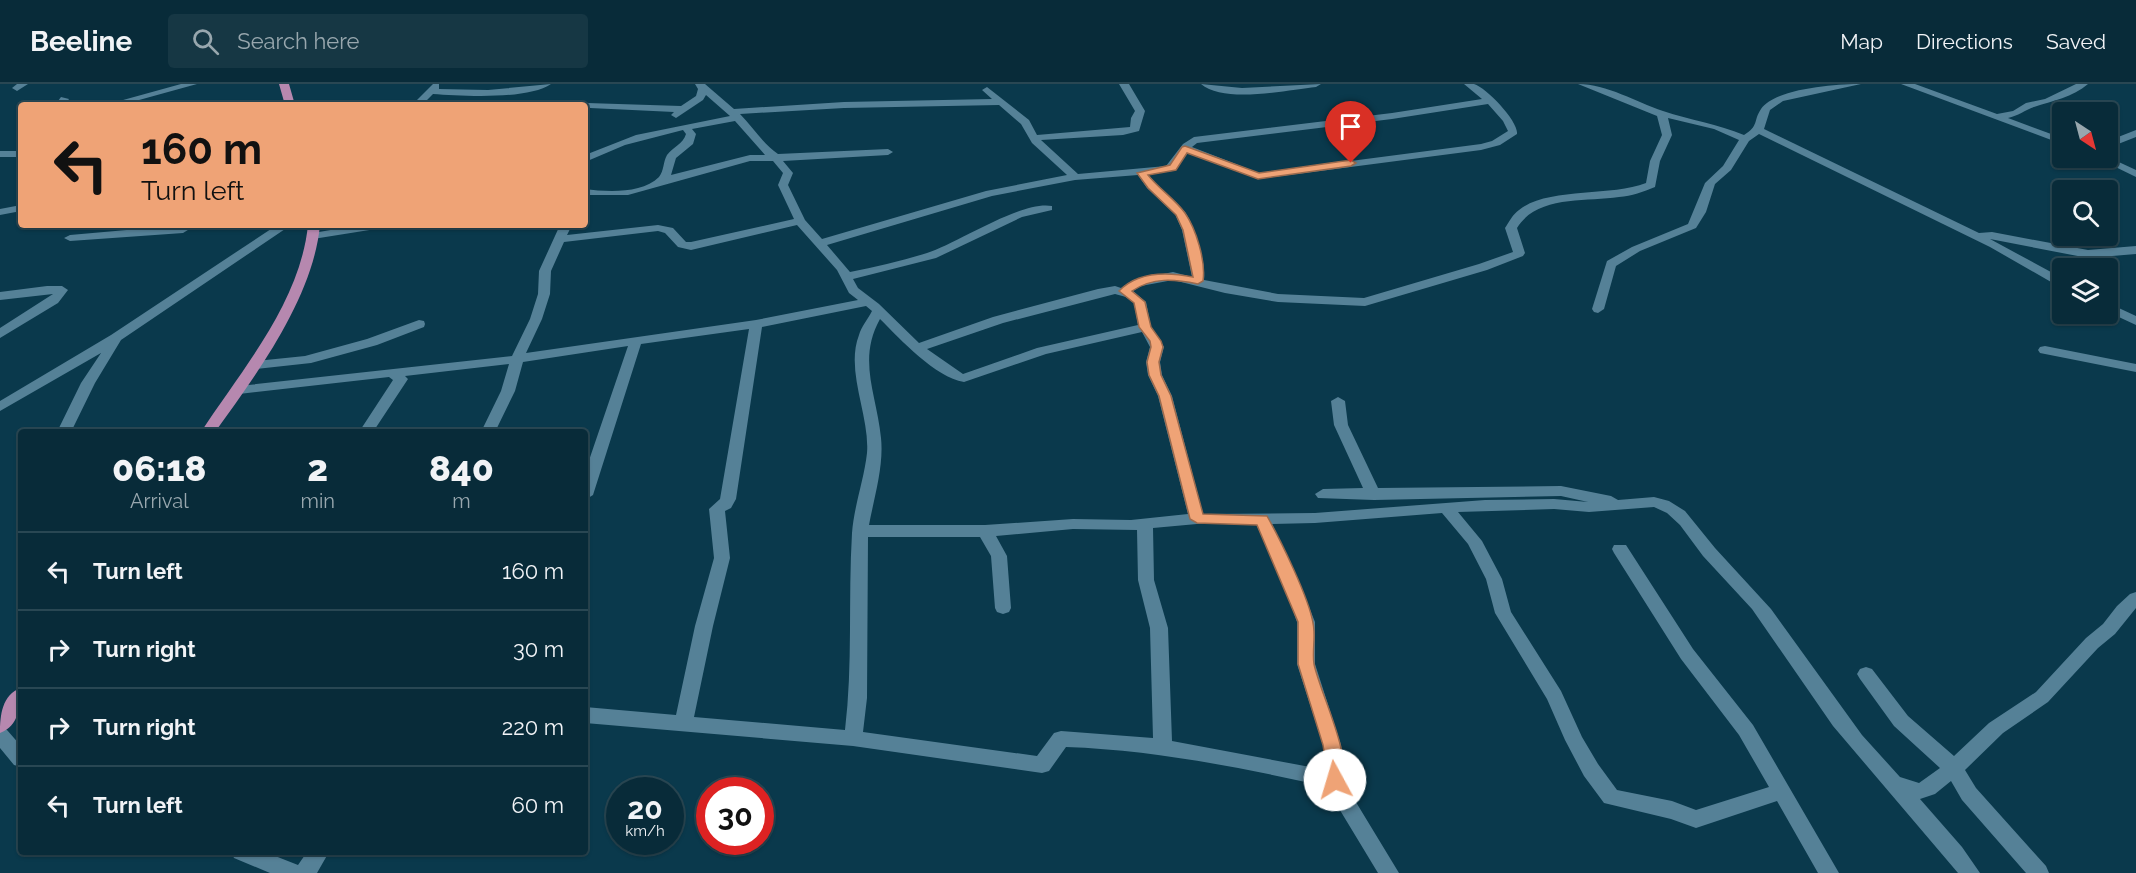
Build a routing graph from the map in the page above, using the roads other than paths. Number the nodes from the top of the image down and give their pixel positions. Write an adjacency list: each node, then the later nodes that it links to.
1 (192, 84): 17 (street)
2 (284, 84): 18 (main road)
3 (546, 84): 13 (street)
4 (1124, 84): 32 (street)
5 (1206, 84): 6 (street)
6 (1316, 84)
7 (1469, 84): 16 (street)
8 (1583, 84): 23 (street)
9 (1856, 84): 27 (street)
10 (1926, 84): 12 (street)
11 (2083, 84): 25 (street)
12 (1908, 85): 25 (street)
13 (434, 87): 19 (street)
14 (701, 87): 22 (street); 24 (street)
15 (987, 90): 20 (street)
16 (1491, 101): 34 (street); 34 (street)
17 (120, 102)
18 (289, 102)
19 (420, 102)
20 (1001, 102): 24 (street); 32 (street)
21 (590, 105): 22 (street)
22 (682, 109): 28 (street)
23 (1662, 114): 31 (street); 62 (street)
24 (735, 115): 26 (street); 38 (street)
25 (1995, 117): 30 (street)
26 (686, 128): 28 (street); 44 (street)
27 (1759, 130): 31 (street); 55 (street)
28 (669, 131): 39 (street)
29 (2136, 133): 33 (street)
30 (2052, 137)
31 (1745, 139): 66 (street)
32 (1035, 140): 43 (street)
33 (2118, 141)
34 (1185, 148): 41 (street)
35 (888, 152): 38 (street)
36 (0, 154): 37 (street)
37 (18, 154)
38 (775, 157): 44 (street); 49 (street)
39 (588, 158)
40 (2118, 166): 42 (street)
41 (1142, 173): 43 (street); 62 (street)
42 (2136, 174)
43 (1075, 177): 58 (street)
44 (658, 182): 45 (street)
45 (588, 194)
46 (1048, 208): 60 (street)
47 (18, 209): 48 (street)
48 (0, 212)
49 (800, 221): 57 (street); 58 (street)
50 (186, 228): 56 (street)
51 (281, 228): 74 (street)
52 (346, 228): 54 (street)
53 (565, 228): 57 (street)
54 (314, 231): 79 (main road)
55 (1972, 236): 59 (street); 61 (street)
56 (70, 238)
57 (561, 239): 78 (street)
58 (821, 243): 60 (street)
59 (2136, 250)
60 (847, 276): 65 (street)
61 (2052, 278)
62 (1198, 281): 63 (street)
63 (1124, 291): 72 (street); 76 (street)
64 (0, 296): 73 (street)
65 (867, 302): 67 (street); 71 (street)
66 (1598, 309)
67 (879, 311): 76 (street); 97 (street)
68 (2118, 312): 69 (street)
69 (2136, 321)
70 (419, 324): 79 (street)
71 (756, 324): 75 (street); 105 (street)
72 (1145, 327): 76 (street); 94 (street)
73 (0, 334)
74 (116, 338): 84 (street); 85 (street)
75 (636, 340): 78 (street); 89 (street)
76 (917, 348)
77 (2045, 350): 80 (street)
78 (517, 359): 81 (street); 88 (street)
79 (256, 365): 82 (main road)
80 (2136, 368)
81 (393, 374): 82 (street); 87 (street)
82 (239, 390): 86 (main road)
83 (1338, 401): 91 (street)
84 (3, 402)
85 (65, 429)
86 (210, 429)
87 (368, 429)
88 (489, 429)
89 (588, 486)
90 (1323, 494): 91 (street)
91 (1374, 495): 92 (street)
92 (1622, 504): 93 (street); 113 (street)
93 (1445, 507): 95 (street); 115 (street)
94 (1197, 519): 95 (street); 96 (street)
95 (1262, 520): 112 (street)
96 (1145, 524): 98 (street); 109 (street)
97 (860, 531): 98 (street); 108 (street)
98 (985, 531): 101 (street)
99 (1620, 549): 115 (street)
100 (2136, 598): 111 (street)
101 (1003, 609)
102 (1866, 674): 111 (street)
103 (18, 699): 106 (main road)
104 (588, 715): 105 (street)
105 (684, 723): 108 (street)
106 (0, 725)
107 (0, 735): 110 (street)
108 (853, 738): 109 (street)
109 (1163, 747): 112 (street)
110 (18, 756)
111 (1954, 768): 114 (street); 124 (street)
112 (1335, 780): 121 (street)
113 (1894, 784): 114 (street); 116 (street)
114 (1928, 788): 116 (street)
115 (1783, 791): 122 (street)
116 (1931, 824): 123 (street)
117 (249, 855): 119 (street)
118 (317, 855): 120 (street)
119 (294, 873)
120 (305, 873)
121 (1389, 873)
122 (1829, 873)
123 (1970, 873)
124 (2039, 873)

